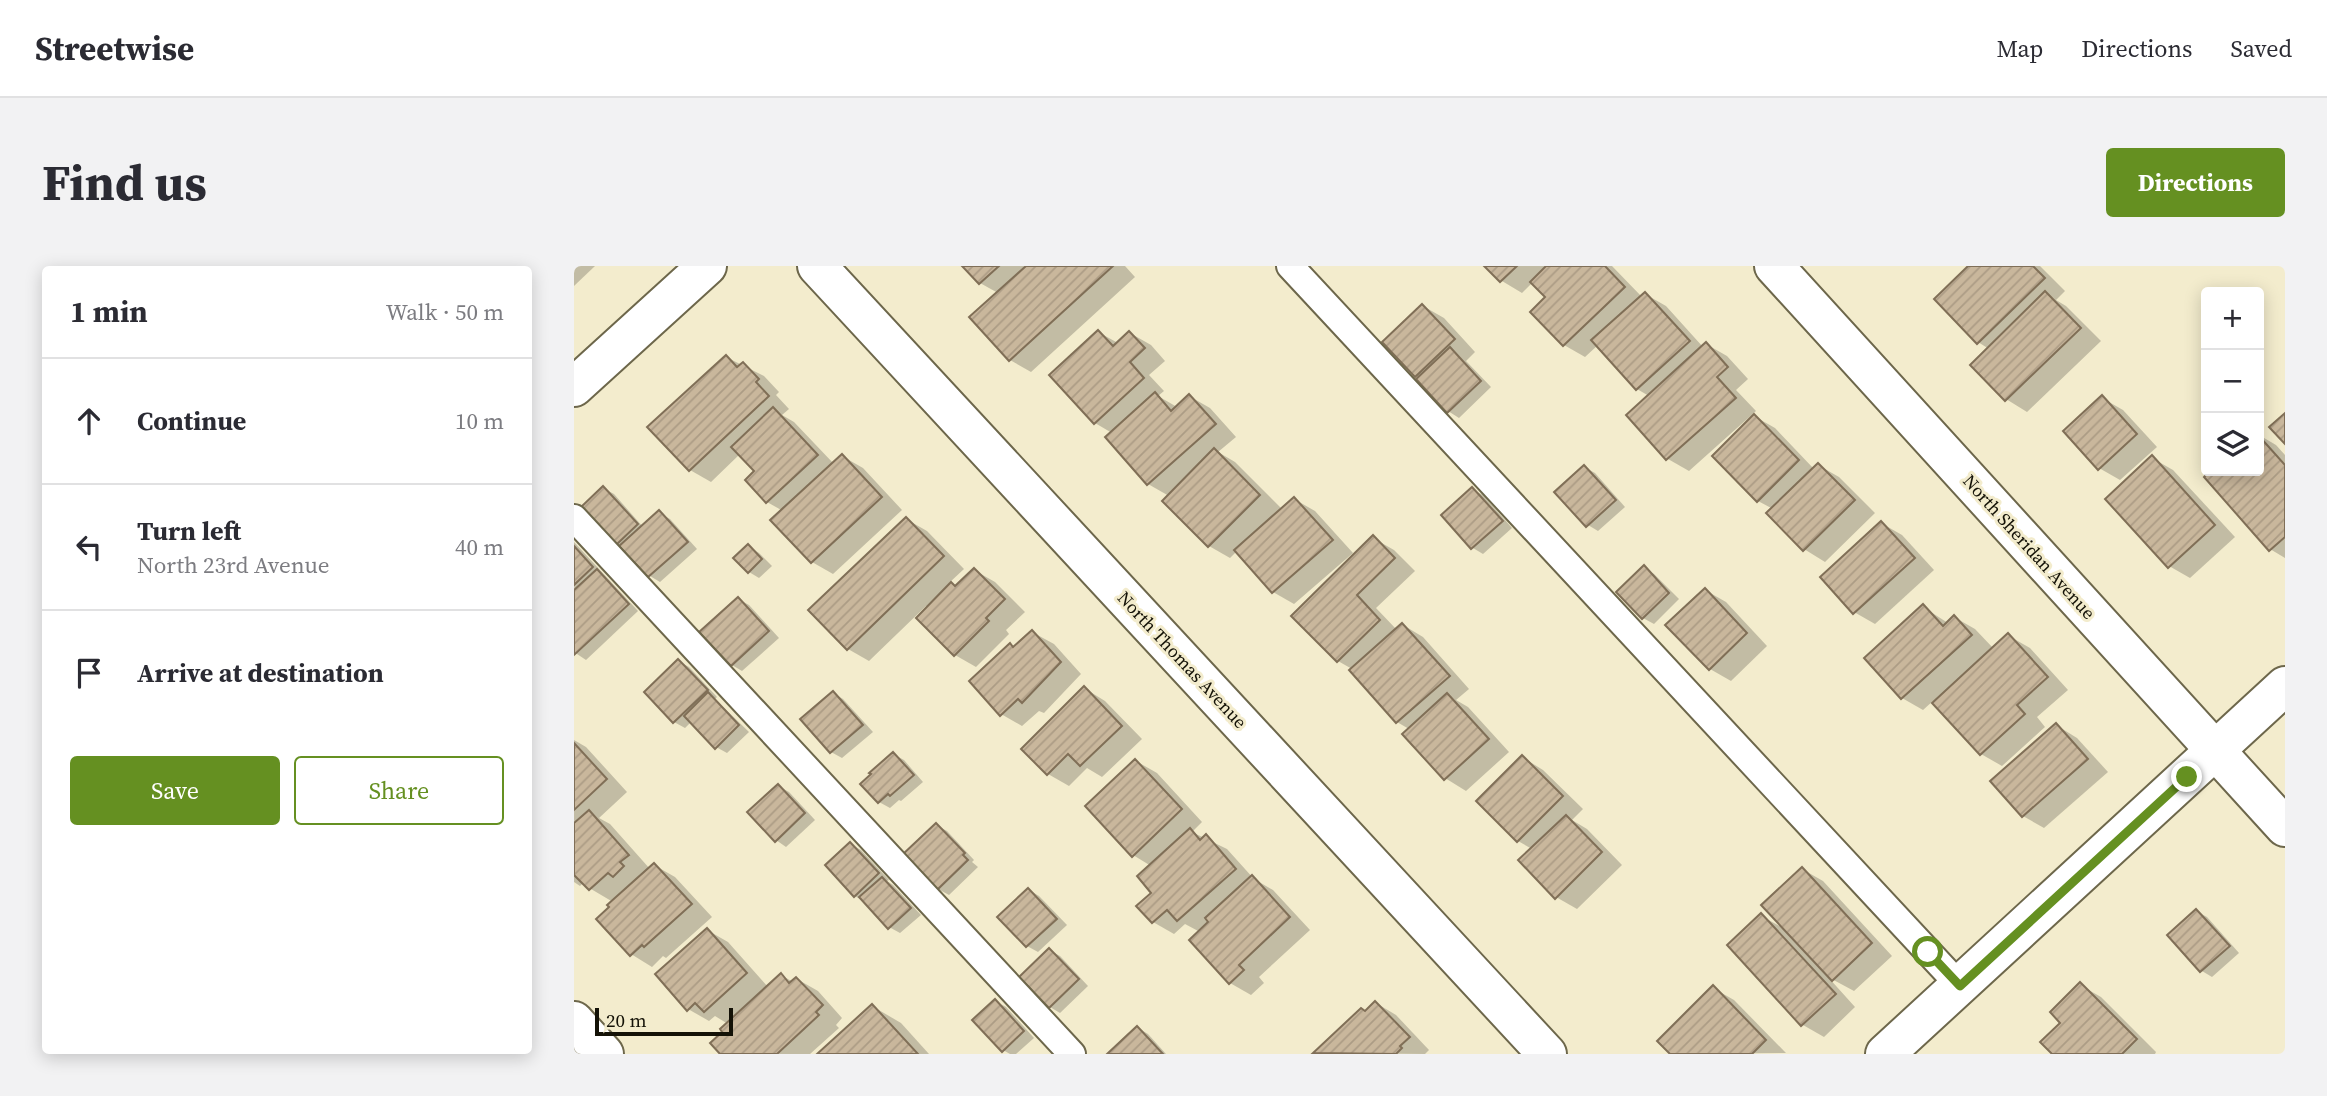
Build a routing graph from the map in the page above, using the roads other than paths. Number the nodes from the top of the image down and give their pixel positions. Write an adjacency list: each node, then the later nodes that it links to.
1 (707, 266): 5 (street)
2 (817, 266): 14 (street, North Thomas Avenue)
3 (1290, 266): 10 (lane)
4 (1774, 266): 8 (street, North Sheridan Avenue)
5 (574, 387)
6 (574, 518): 13 (lane)
7 (2285, 686): 8 (street)
8 (2216, 751): 9 (street, North Sheridan Avenue); 10 (street)
9 (2285, 827)
10 (1960, 986): 15 (street)
11 (574, 1021): 12 (street)
12 (604, 1054)
13 (1072, 1054)
14 (1547, 1054)
15 (1885, 1054)

